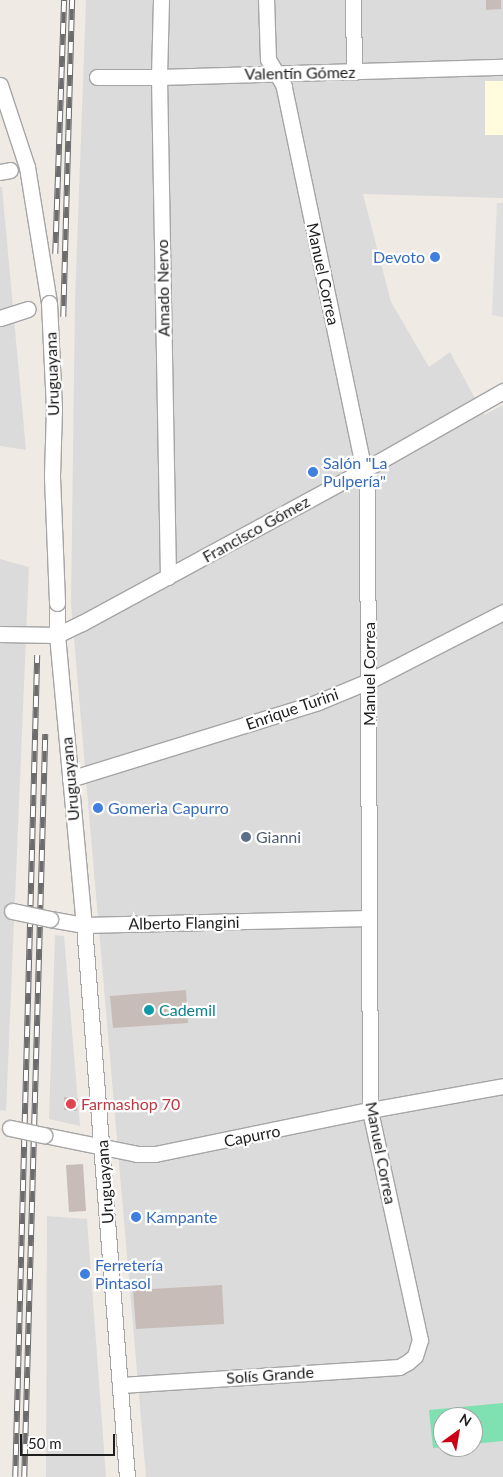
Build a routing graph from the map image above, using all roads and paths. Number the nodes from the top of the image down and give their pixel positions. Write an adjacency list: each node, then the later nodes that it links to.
1 (161, 0): 8 (street, Amado Nervo)
2 (266, 0): 6 (street, Manuel Correa)
3 (353, 0): 5 (street)
4 (503, 67): 5 (street, Valentín Gómez)
5 (354, 72): 6 (street, Valentín Gómez)
6 (277, 73): 8 (street, Valentín Gómez); 13 (street, Manuel Correa)
7 (97, 77): 8 (street, Valentín Gómez)
8 (159, 77): 14 (street, Amado Nervo)
9 (0, 85): 17 (street, Uruguayana, bridge)
10 (28, 309): 11 (street)
11 (0, 318)
12 (503, 391): 13 (street, Francisco Gómez)
13 (364, 470): 14 (street, Francisco Gómez); 18 (street, Manuel Correa)
14 (168, 576): 17 (street, Francisco Gómez)
15 (503, 612): 18 (street, Enrique Turini)
16 (0, 634): 17 (street, Francisco Gómez)
17 (57, 635): 19 (street, Uruguayana)
18 (369, 680): 19 (street, Enrique Turini); 21 (street, Manuel Correa)
19 (70, 779): 22 (street, Uruguayana)
20 (6, 910): 22 (street, Alberto Flangini, bridge)
21 (369, 918): 22 (street, Alberto Flangini); 24 (street, Manuel Correa)
22 (84, 925): 26 (street, Uruguayana)
23 (503, 1086): 24 (street, Capurro)
24 (370, 1110): 26 (street, Capurro); 27 (street, Manuel Correa)
25 (5, 1127): 26 (street, Capurro, bridge)
26 (102, 1147): 28 (street, Uruguayana)
27 (415, 1356): 28 (street, Solís Grande)
28 (121, 1385): 29 (street, Uruguayana)
29 (127, 1477)

